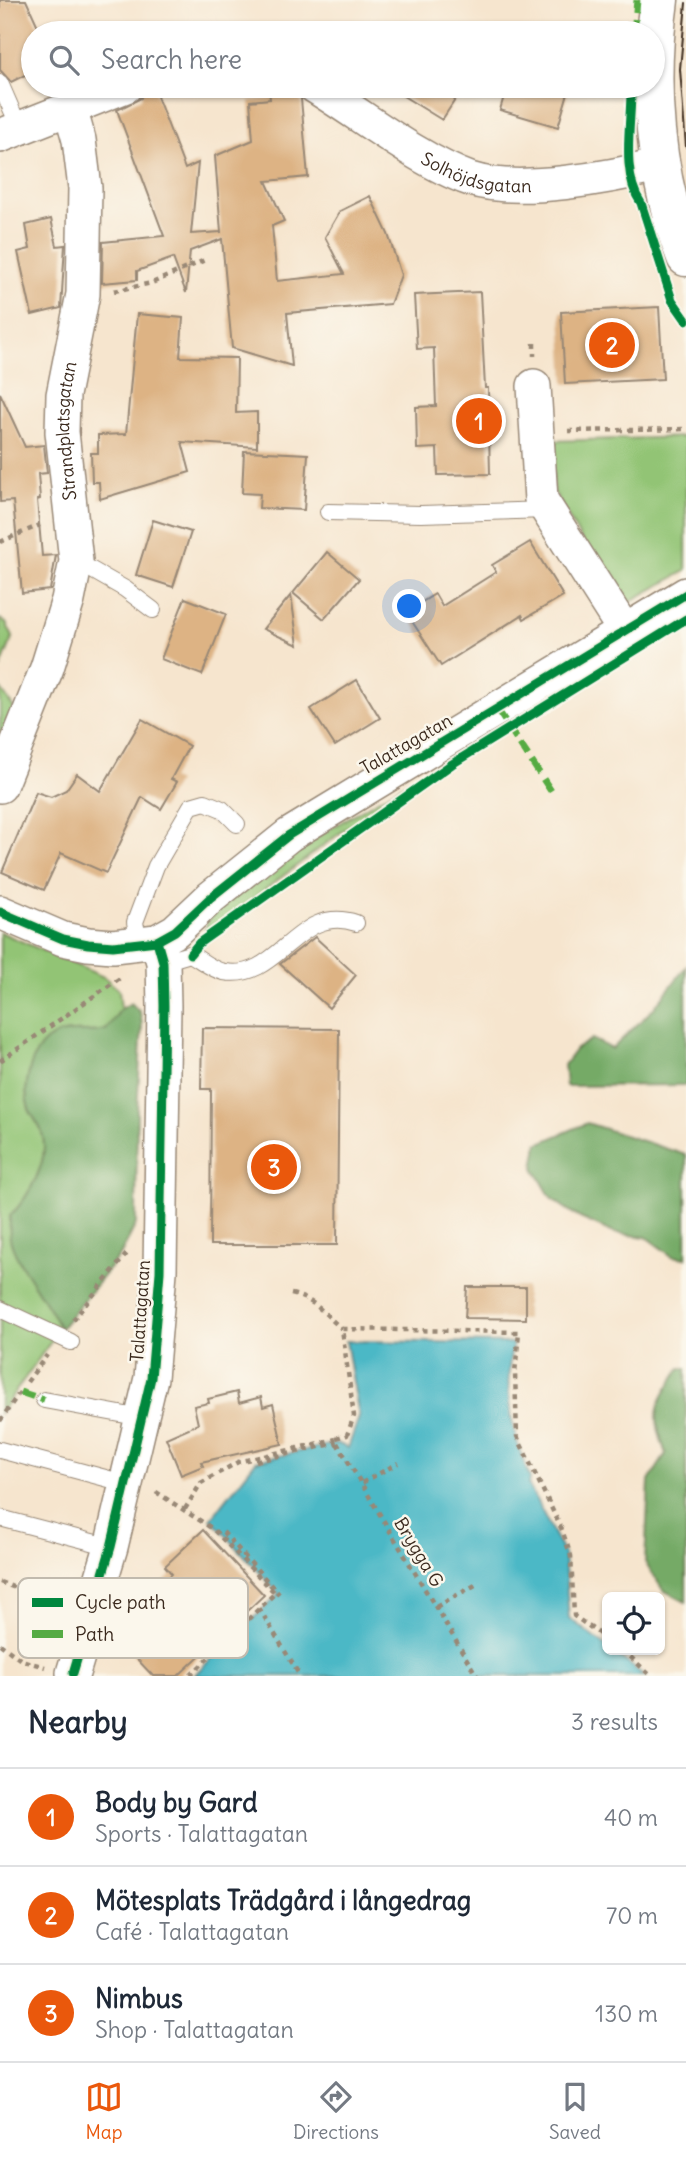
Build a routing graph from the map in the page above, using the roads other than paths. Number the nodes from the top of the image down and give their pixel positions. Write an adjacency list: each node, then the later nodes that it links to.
1 (659, 0): 2 (street)
2 (657, 21)
3 (0, 83): 8 (lane)
4 (94, 98): 7 (street)
5 (333, 98): 9 (street, Solhöjdsgatan)
6 (655, 98): 9 (street)
7 (70, 107): 8 (street); 14 (street, Strandplatsgatan)
8 (10, 132)
9 (661, 165): 10 (street)
10 (686, 257)
11 (534, 386): 12 (street)
12 (546, 510): 13 (lane); 17 (street)
13 (328, 512)
14 (76, 561): 16 (lane); 18 (street, Strandplatsgatan)
15 (686, 594): 17 (street, Talattagatan)
16 (153, 610)
17 (624, 630): 22 (street, Talattagatan)
18 (0, 786)
19 (237, 824): 22 (lane)
20 (0, 912): 22 (street)
21 (356, 923): 22 (lane)
22 (153, 949): 26 (street, Talattagatan)
23 (0, 1309): 24 (lane)
24 (71, 1342)
25 (44, 1400): 26 (lane)
26 (142, 1418): 28 (street, Talattagatan)
27 (0, 1450): 28 (lane)
28 (124, 1483): 30 (street, Talattagatan)
29 (0, 1518): 30 (lane)
30 (111, 1547): 31 (street, Talattagatan)
31 (102, 1578)
32 (77, 1658): 33 (street, Talattagatan)
33 (73, 1672)

